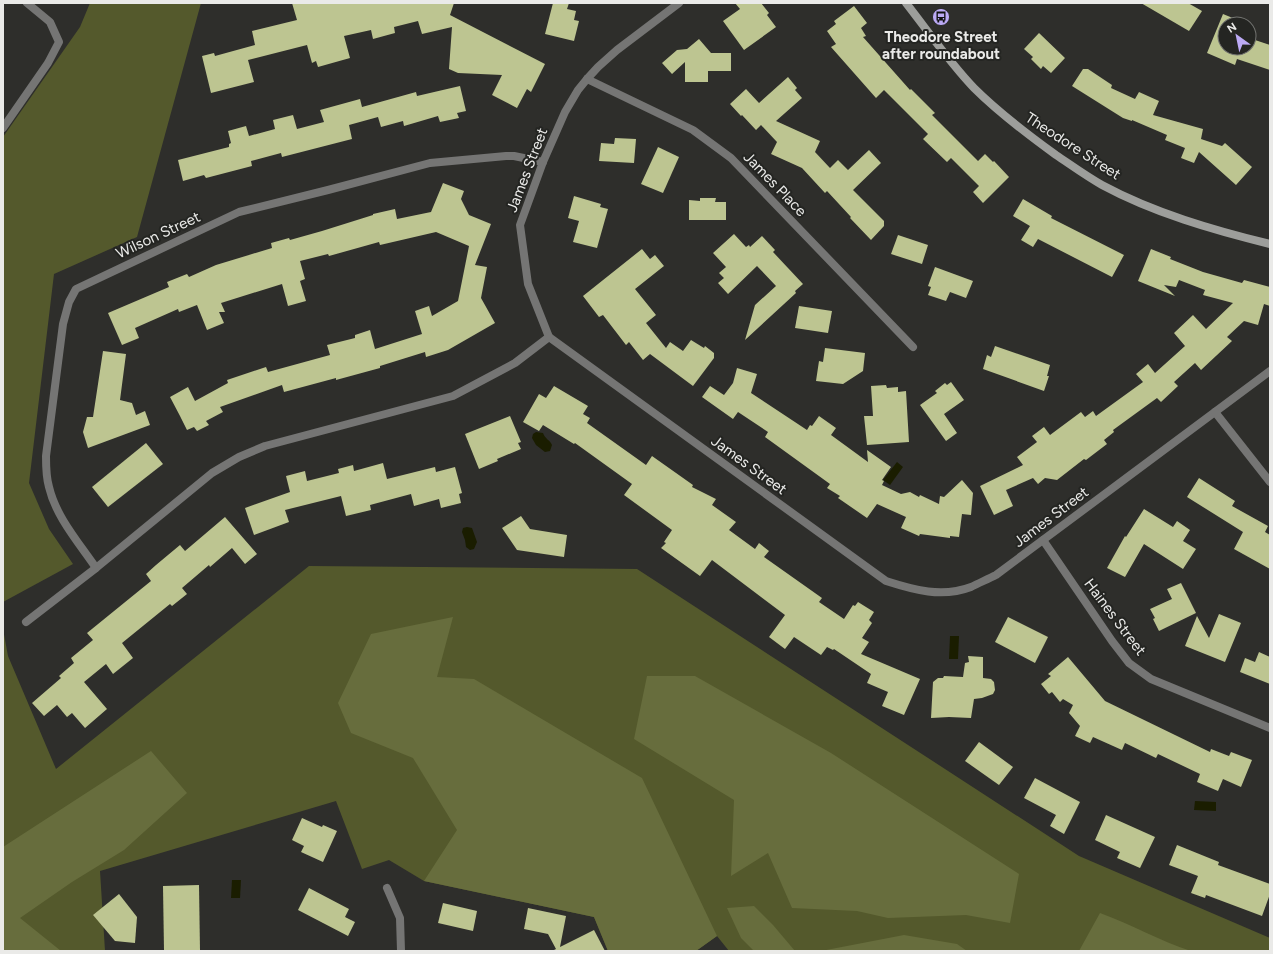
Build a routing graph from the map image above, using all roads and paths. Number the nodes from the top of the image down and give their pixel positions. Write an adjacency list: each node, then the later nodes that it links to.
1 (27, 3): 5 (street)
2 (679, 3): 4 (street, James Street)
3 (906, 3): 7 (main road, Theodore Street)
4 (587, 79): 6 (street, James Street); 9 (street, James Place)
5 (3, 128)
6 (543, 162): 8 (street, James Street); 14 (street, Wilson Street)
7 (1270, 244)
8 (549, 337): 13 (street, James Street); 14 (street)
9 (913, 347)
10 (1270, 371): 11 (street, James Street)
11 (1215, 412): 12 (street); 13 (street, James Street)
12 (1270, 482)
13 (1043, 540): 16 (street, Haines Street)
14 (96, 568): 15 (street)
15 (26, 622)
16 (1270, 728)
17 (387, 888): 18 (street)
18 (401, 951)

